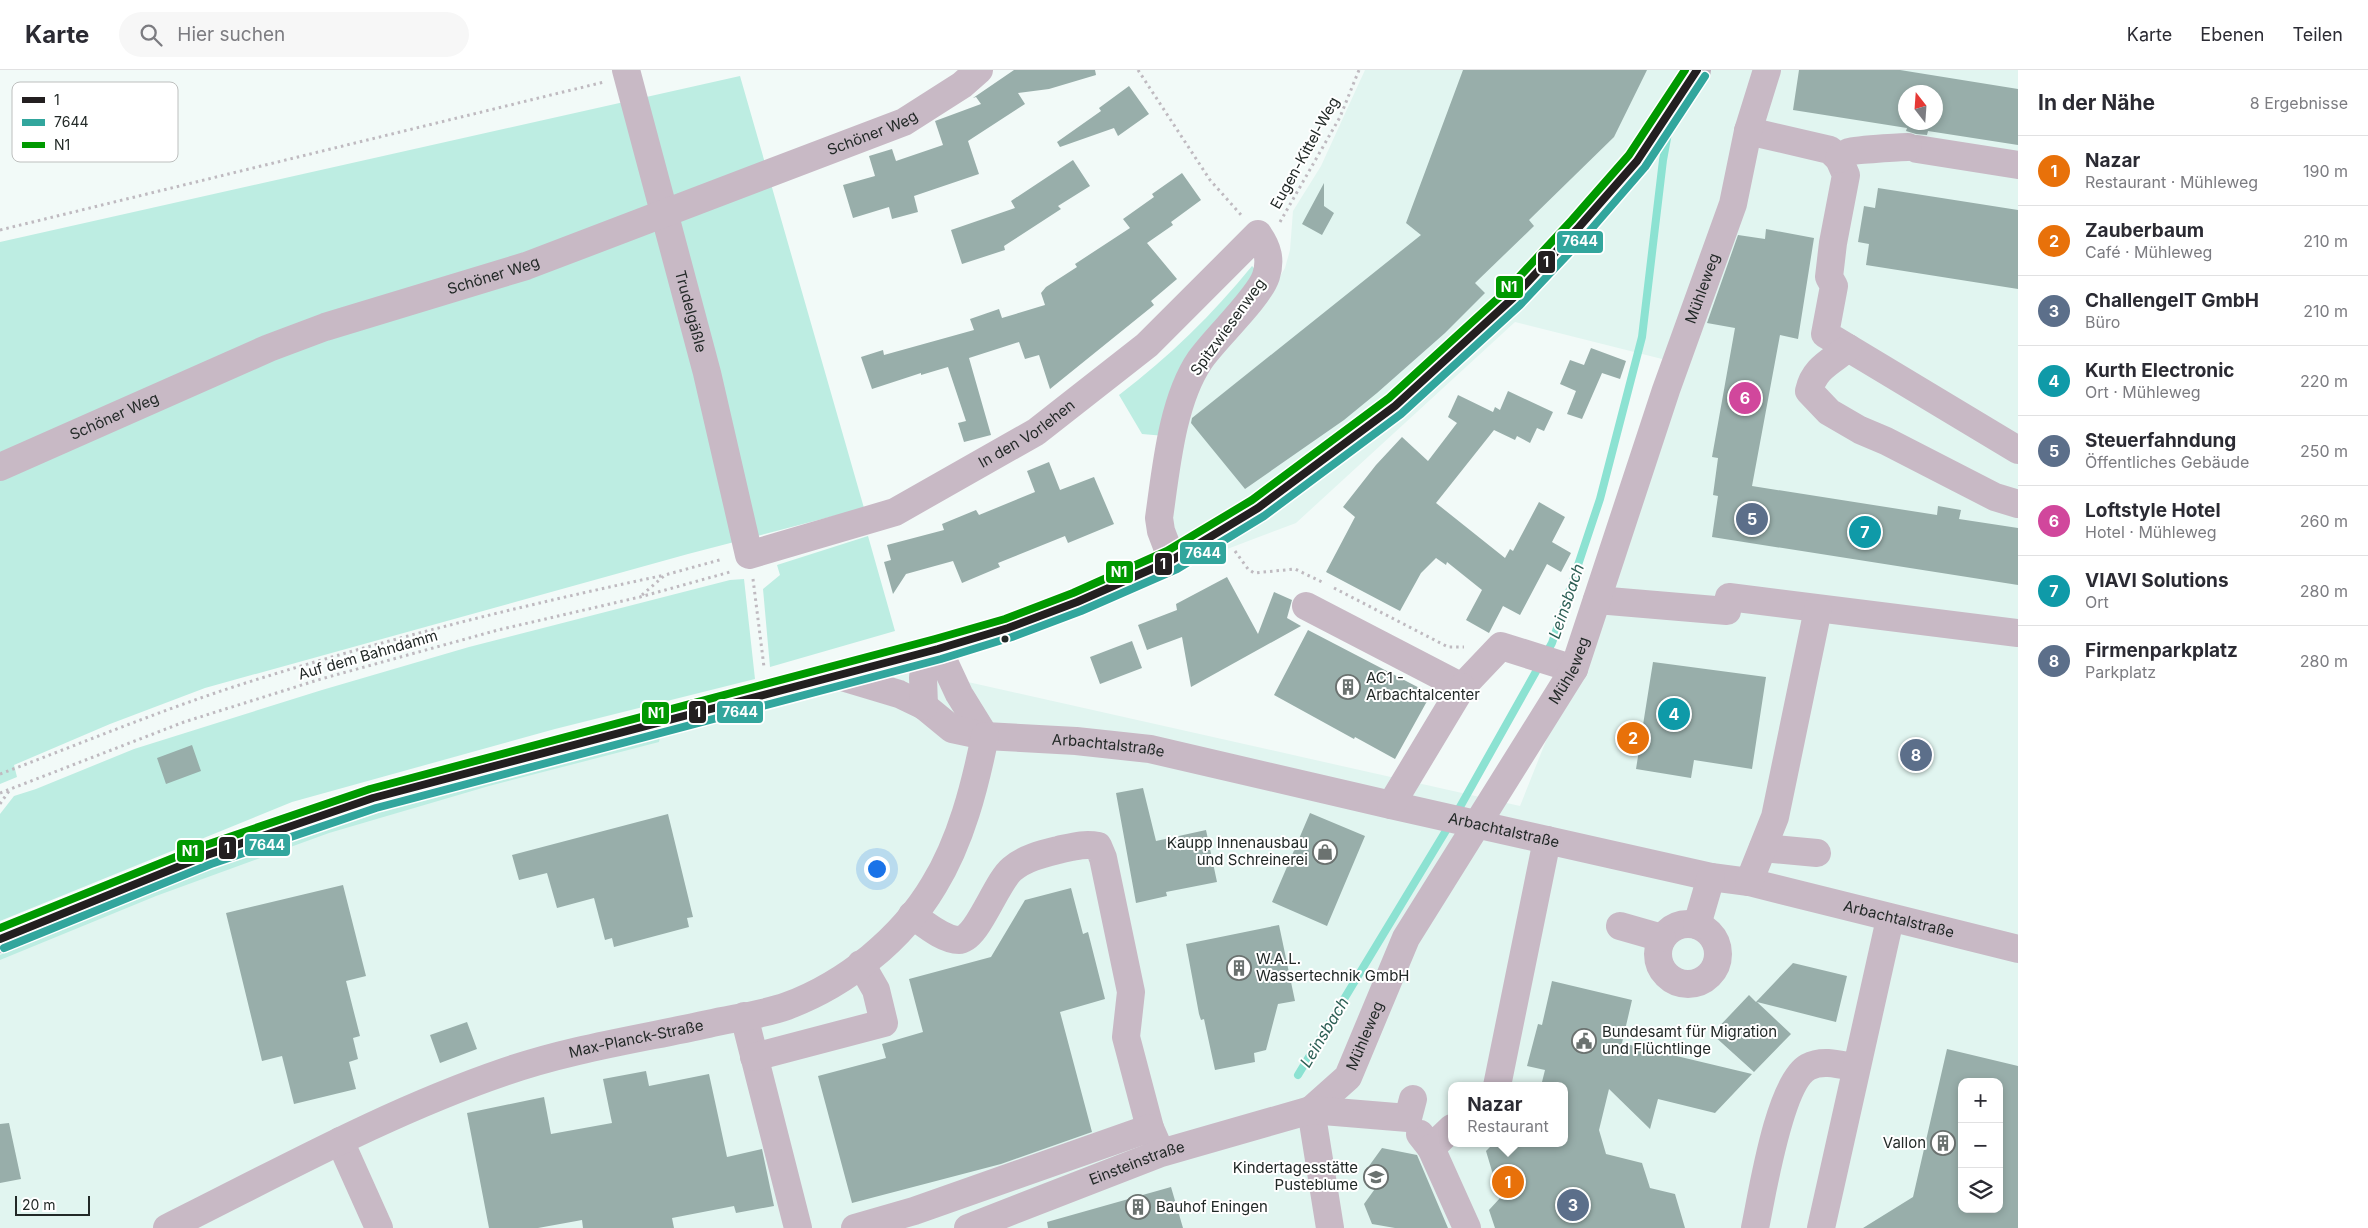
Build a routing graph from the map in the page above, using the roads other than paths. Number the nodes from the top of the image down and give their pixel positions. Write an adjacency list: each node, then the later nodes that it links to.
1 (979, 70): 8 (street, Schöner Weg)
2 (1696, 70): 14 (main road)
3 (1767, 70): 5 (street, Mühleweg)
4 (627, 73): 8 (street, Trudelgäßle)
5 (1748, 132): 6 (street); 16 (street, Mühleweg)
6 (1839, 159): 7 (street); 10 (street)
7 (2018, 165)
8 (664, 214): 12 (street, Schöner Weg); 15 (street, Trudelgäßle)
9 (1261, 239): 14 (street, Spitzwiesenweg); 15 (street, In den Vorlehen)
10 (1848, 348): 11 (street); 13 (street)
11 (2018, 450)
12 (0, 467)
13 (2018, 504)
14 (1172, 560): 20 (main road)
15 (745, 567)
16 (1597, 600): 18 (street); 21 (street, Mühleweg)
17 (1306, 606): 23 (street)
18 (1818, 609): 19 (street); 29 (street)
19 (2018, 633)
20 (938, 649): 22 (main road); 24 (street); 25 (street)
21 (1567, 666): 23 (street); 27 (street, Mühleweg)
22 (839, 676): 24 (street, Arbachtalstraße); 38 (main road)
23 (1462, 687): 26 (street)
24 (924, 706): 25 (street, Arbachtalstraße)
25 (985, 736): 26 (street, Arbachtalstraße); 33 (street, Max-Planck-Straße)
26 (1390, 805): 27 (street, Arbachtalstraße)
27 (1476, 823): 28 (street, Arbachtalstraße); 45 (street, Mühleweg)
28 (1547, 840): 31 (street, Arbachtalstraße); 44 (street)
29 (1763, 848): 30 (street); 32 (street)
30 (1816, 853)
31 (1711, 876): 32 (street, Arbachtalstraße); 35 (street)
32 (1749, 882): 34 (street, Arbachtalstraße)
33 (912, 915): 40 (street, Max-Planck-Straße); 46 (street)
34 (1890, 918): 39 (street, Arbachtalstraße); 43 (street)
35 (1697, 924): 37 (street); 37 (street)
36 (1620, 926): 37 (street)
37 (1662, 938)
38 (0, 940)
39 (2018, 950)
40 (861, 964): 41 (street, Max-Planck-Straße); 42 (street)
41 (744, 1016): 42 (street); 48 (street, Max-Planck-Straße)
42 (754, 1057): 53 (street)
43 (1856, 1068): 58 (street); 59 (street)
44 (1498, 1082)
45 (1311, 1110): 49 (street); 50 (street, Einsteinstraße); 56 (street)
46 (1150, 1128): 50 (street); 54 (street)
47 (1448, 1132): 49 (street)
48 (340, 1142): 51 (street, Max-Planck-Straße); 52 (street)
49 (1431, 1148): 57 (street)
50 (1160, 1153): 55 (street, Einsteinstraße)
51 (167, 1228)
52 (379, 1228)
53 (798, 1228)
54 (855, 1228)
55 (968, 1228)
56 (1330, 1228)
57 (1467, 1228)
58 (1755, 1228)
59 (1821, 1228)

